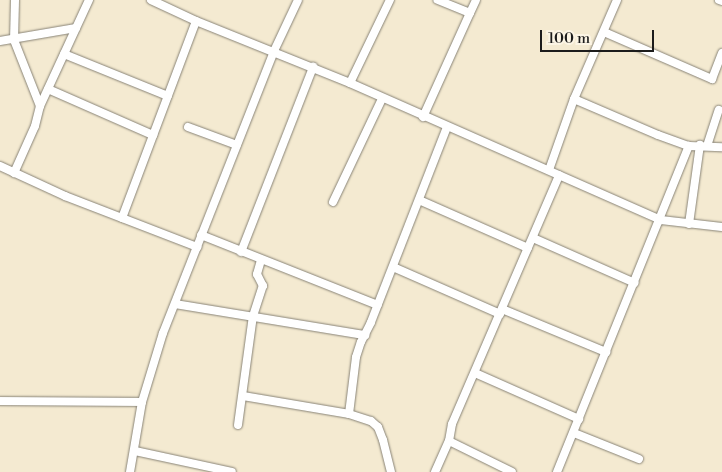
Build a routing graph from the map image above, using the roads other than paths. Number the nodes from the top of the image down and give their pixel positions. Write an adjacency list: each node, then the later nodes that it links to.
1 (15, 0): 13 (street)
2 (89, 0): 11 (street)
3 (151, 0): 10 (street)
4 (298, 0): 15 (street)
5 (390, 0): 19 (street)
6 (438, 0): 9 (street)
7 (476, 0): 9 (street)
8 (615, 1): 12 (street)
9 (470, 13): 26 (street)
10 (196, 21): 15 (street); 21 (street)
11 (76, 28): 13 (street); 17 (street)
12 (604, 32): 16 (street); 23 (street)
13 (14, 40): 14 (street); 24 (street)
14 (0, 41)
15 (274, 51): 18 (street); 30 (street)
16 (722, 53)
17 (64, 54): 20 (street); 21 (street)
18 (313, 67): 19 (street); 48 (street)
19 (350, 83): 22 (street)
20 (48, 89): 24 (street); 29 (street)
21 (168, 96): 29 (street)
22 (382, 98): 26 (street); 39 (street)
23 (574, 99): 31 (street); 35 (street)
24 (40, 106): 36 (street)
25 (719, 110): 32 (street)
26 (423, 117): 28 (street)
27 (188, 127): 30 (street)
28 (447, 127): 35 (street); 38 (street)
29 (153, 135): 40 (street)
30 (236, 145): 44 (street)
31 (689, 146): 32 (street); 41 (street)
32 (704, 146): 33 (street); 42 (street)
33 (722, 147)
34 (0, 166): 36 (street)
35 (549, 170): 37 (street)
36 (14, 173): 40 (street)
37 (559, 175): 41 (street); 45 (street)
38 (419, 200): 47 (street); 50 (street)
39 (333, 202)
40 (122, 218): 46 (street)
41 (660, 220): 42 (street); 51 (street)
42 (689, 224): 43 (street)
43 (722, 227)
44 (201, 235): 46 (street); 48 (street)
45 (533, 238): 47 (street); 51 (street)
46 (197, 247): 52 (street)
47 (528, 248): 54 (street)
48 (241, 252): 49 (street)
49 (261, 260): 53 (street); 55 (street)
50 (393, 267): 53 (street); 54 (street)
51 (635, 283): 57 (street)
52 (175, 304): 55 (street); 61 (street)
53 (378, 305): 56 (street)
54 (501, 311): 57 (street); 58 (street)
55 (253, 316): 56 (street); 59 (street)
56 (365, 335): 62 (street)
57 (606, 352): 63 (street)
58 (476, 373): 63 (street); 66 (street)
59 (243, 396): 62 (street); 64 (street)
60 (0, 400): 61 (street)
61 (142, 402): 67 (street)
62 (349, 414): 72 (street)
63 (579, 419): 65 (street)
64 (238, 425)
65 (574, 433): 68 (street); 74 (street)
66 (449, 441): 69 (street); 73 (street)
67 (135, 451): 70 (street); 71 (street)
68 (639, 459)
69 (434, 471)
70 (130, 472)
71 (232, 472)
72 (391, 472)
73 (512, 472)
74 (558, 472)

